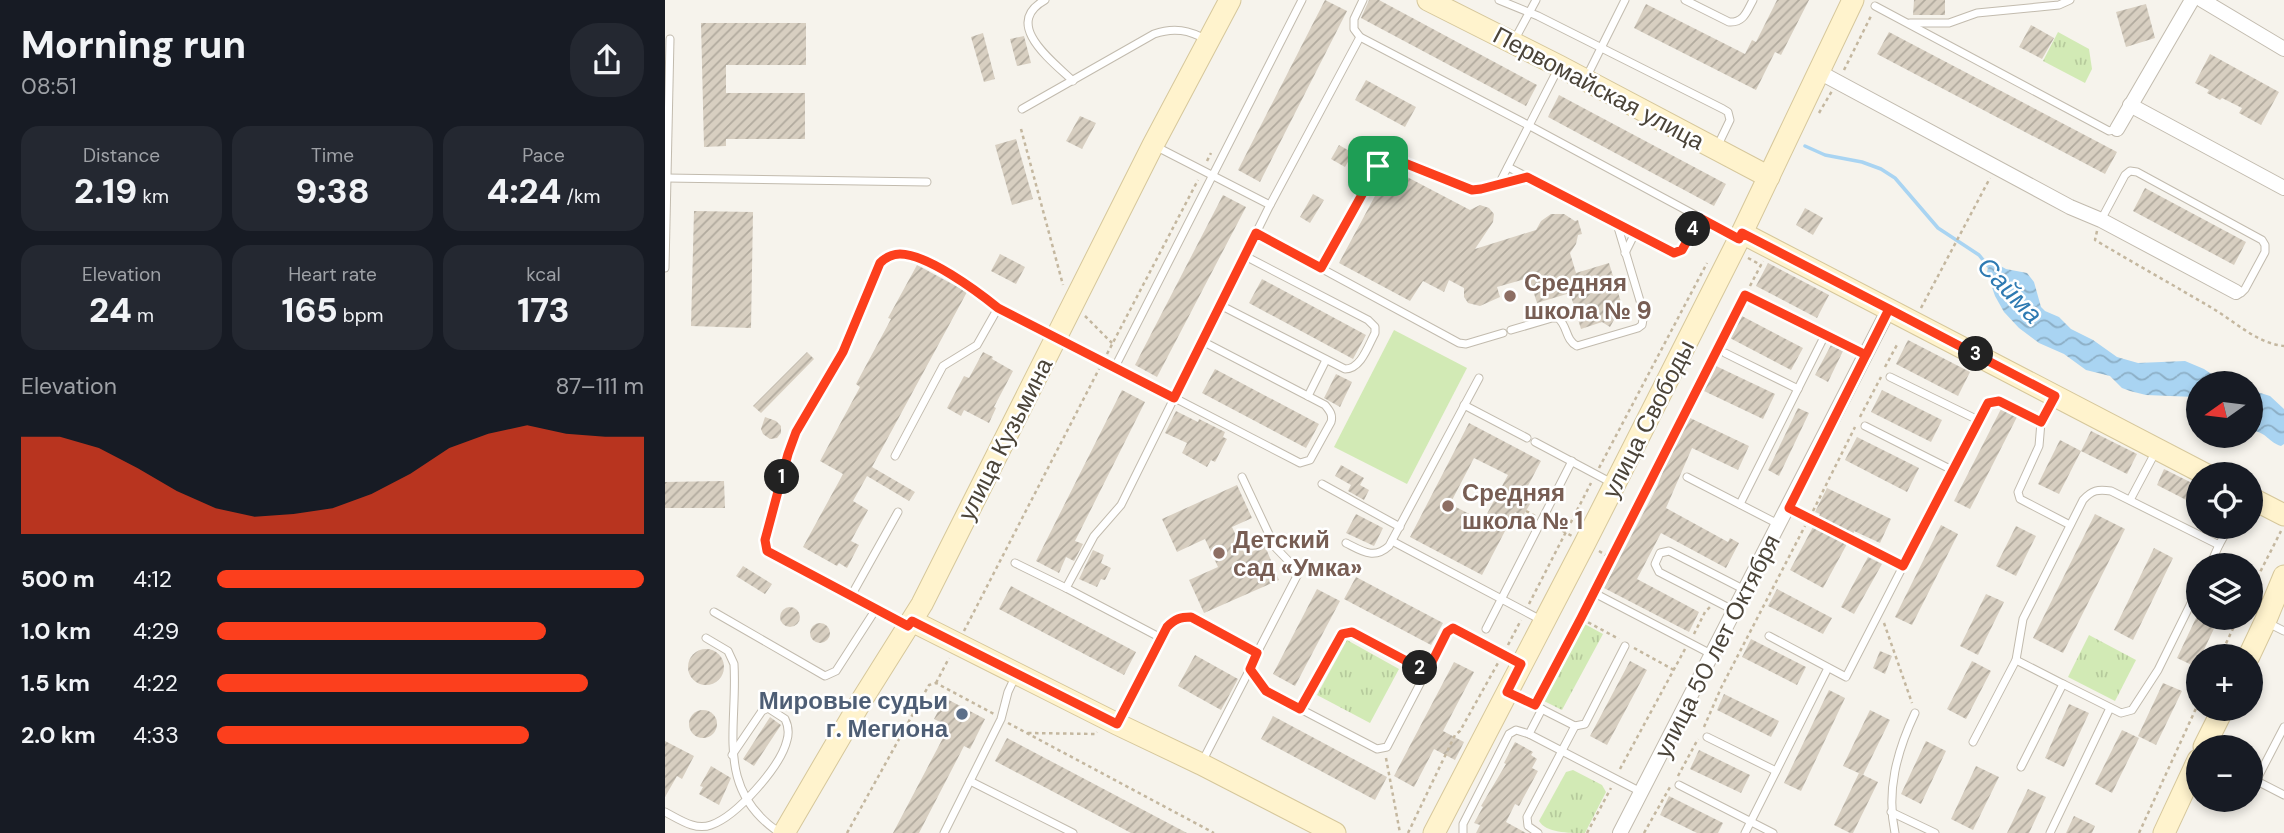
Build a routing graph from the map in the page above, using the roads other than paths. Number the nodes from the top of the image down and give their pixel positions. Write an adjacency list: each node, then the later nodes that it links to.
1 (1045, 0): 26 (lane)
2 (1230, 0): 20 (street, улица Кузьмина)
3 (1302, 0): 35 (lane)
4 (1363, 0): 18 (lane)
5 (1428, 0): 21 (street, Первомайская улица)
6 (1499, 0): 16 (lane)
7 (1536, 0): 16 (lane)
8 (1625, 0): 22 (lane)
9 (1685, 0): 10 (lane)
10 (1753, 0)
11 (1853, 0): 25 (street, улица Свободы)
12 (2070, 0): 17 (lane)
13 (2192, 0): 28 (street)
14 (2202, 0): 23 (street)
15 (1875, 6): 17 (lane)
16 (1529, 13): 21 (lane); 22 (lane)
17 (1906, 23): 31 (lane)
18 (1360, 37): 30 (lane); 42 (lane)
19 (670, 39): 38 (lane)
20 (1208, 40): 26 (lane); 32 (street, улица Кузьмина)
21 (1513, 43): 24 (street, Первомайская улица)
22 (1601, 48): 27 (lane); 33 (lane)
23 (2284, 49)
24 (1559, 66): 27 (street, Первомайская улица); 30 (lane)
25 (1828, 77): 37 (street, улица Свободы); 44 (street)
26 (1073, 80): 29 (lane)
27 (1585, 80): 33 (street, Первомайская улица)
28 (2130, 105): 31 (street); 41 (street)
29 (1022, 109)
30 (1528, 125): 34 (lane); 43 (lane)
31 (2117, 129)
32 (1153, 145): 35 (lane); 59 (street, улица Кузьмина)
33 (1716, 149): 37 (street, Первомайская улица)
34 (1508, 167): 36 (lane); 40 (lane)
35 (1212, 176): 42 (lane); 64 (lane)
36 (1527, 177): 40 (lane); 45 (lane)
37 (1769, 177): 48 (street, улица Свободы)
38 (667, 178): 39 (lane); 51 (lane)
39 (927, 182)
40 (1499, 184): 52 (lane)
41 (2284, 188)
42 (1270, 205): 46 (lane)
43 (1700, 218): 47 (lane); 48 (lane)
44 (2101, 220): 53 (street); 53 (lane)
45 (1616, 224): 47 (lane); 49 (lane)
46 (1256, 233): 50 (lane); 52 (lane)
47 (1635, 233): 49 (lane)
48 (1741, 236): 57 (street); 85 (street, улица Свободы)
49 (1625, 253): 52 (lane)
50 (1245, 256): 55 (lane); 63 (lane)
51 (665, 268)
52 (1321, 268)
53 (2236, 292)
54 (1745, 295): 58 (lane)
55 (1220, 304): 60 (lane); 63 (lane)
56 (998, 308): 59 (lane); 78 (lane); 105 (lane)
57 (1889, 309): 62 (street, улица 50 лет Октября); 69 (street)
58 (1825, 335): 62 (lane); 67 (lane)
59 (1056, 337): 64 (lane); 113 (street, улица Кузьмина)
60 (1202, 341): 68 (lane); 70 (lane)
61 (1725, 353): 67 (lane)
62 (1866, 355): 89 (street, улица 50 лет Октября)
63 (1327, 360): 68 (lane)
64 (1115, 367): 70 (lane)
65 (1890, 377): 72 (lane)
66 (1479, 378): 71 (lane)
67 (1798, 389): 88 (lane)
68 (1308, 396): 70 (lane)
69 (2055, 396): 73 (lane); 77 (street)
70 (1174, 398): 103 (lane)
71 (1464, 405): 75 (lane); 94 (lane)
72 (1978, 420): 73 (lane); 81 (lane)
73 (2041, 422): 93 (lane)
74 (1865, 426): 81 (lane)
75 (1527, 438)
76 (1535, 442): 79 (lane)
77 (2157, 449): 80 (street); 86 (lane)
78 (895, 456)
79 (1572, 461): 85 (lane); 107 (lane)
80 (2186, 464)
81 (1952, 470): 101 (lane)
82 (1242, 477): 121 (lane)
83 (1687, 477): 88 (lane)
84 (1322, 484): 94 (lane)
85 (1615, 485): 112 (street, улица Свободы)
86 (2130, 500): 93 (lane); 98 (lane)
87 (2263, 504): 91 (street)
88 (1740, 505): 92 (lane)
89 (1789, 508): 92 (street, улица 50 лет Октября); 101 (lane)
90 (898, 512): 105 (lane)
91 (2284, 515)
92 (1780, 525): 104 (street, улица 50 лет Октября)
93 (2070, 525): 124 (lane)
94 (1400, 527): 96 (lane)
95 (2222, 539): 98 (lane)
96 (1392, 541): 97 (lane); 107 (lane)
97 (1346, 543)
98 (2219, 545): 99 (lane)
99 (2215, 553)
100 (1015, 563): 103 (lane)
101 (1903, 566): 125 (lane)
102 (2284, 576): 114 (street)
103 (1066, 588): 118 (lane)
104 (1746, 591): 109 (street, улица 50 лет Октября); 109 (lane)
105 (851, 596): 108 (lane)
106 (1600, 596): 122 (lane)
107 (1501, 599): 112 (lane); 115 (lane)
108 (876, 609): 110 (lane); 113 (lane)
109 (1735, 611): 122 (street, улица 50 лет Октября)
110 (714, 612)
111 (2186, 613): 132 (lane)
112 (1534, 617): 123 (street, улица Свободы)
113 (910, 624): 128 (street); 158 (street, улица Кузьмина)
114 (2275, 627): 119 (street)
115 (1486, 629)
116 (1769, 636): 125 (lane)
117 (706, 638): 142 (lane)
118 (1161, 638): 121 (lane); 136 (lane)
119 (2260, 644)
120 (1625, 646): 135 (lane)
121 (1257, 653): 126 (lane)
122 (1713, 655): 151 (street, улица 50 лет Октября)
123 (1512, 660): 127 (lane); 130 (street, улица Свободы)
124 (2016, 660): 129 (lane); 140 (lane)
125 (1828, 668): 146 (lane)
126 (1250, 669): 133 (lane); 144 (lane)
127 (1427, 672): 133 (lane); 133 (lane)
128 (1017, 674): 136 (street); 147 (lane)
129 (2063, 684): 132 (lane); 145 (lane)
130 (1507, 692): 131 (lane); 162 (street, улица Свободы)
131 (1538, 707): 135 (lane); 138 (lane)
132 (2110, 708): 170 (lane)
133 (1300, 709)
134 (1915, 713): 155 (lane)
135 (1575, 726): 141 (lane)
136 (1108, 727): 144 (street)
137 (2284, 727): 143 (lane)
138 (1529, 734): 141 (lane); 163 (lane)
139 (1707, 737): 146 (lane)
140 (1973, 742)
141 (1562, 752): 151 (lane); 164 (lane)
142 (732, 755): 153 (lane); 153 (lane)
143 (2263, 762)
144 (1201, 764): 161 (street)
145 (2021, 767)
146 (1776, 771): 156 (lane)
147 (970, 781): 159 (lane); 160 (lane)
148 (1676, 783): 156 (lane)
149 (2263, 784): 152 (lane)
150 (2186, 786): 171 (street)
151 (1642, 792): 165 (street, улица 50 лет Октября)
152 (2284, 795)
153 (748, 800): 154 (lane); 158 (lane)
154 (665, 812)
155 (1891, 812): 157 (lane); 168 (lane)
156 (1751, 822): 166 (lane); 167 (lane)
157 (1919, 829): 169 (lane)
158 (782, 833)
159 (944, 833)
160 (1073, 833)
161 (1335, 833)
162 (1434, 833)
163 (1463, 833)
164 (1538, 833)
165 (1621, 833)
166 (1745, 833)
167 (1773, 833)
168 (1895, 833)
169 (1935, 833)
170 (2050, 833)
171 (2164, 833)

